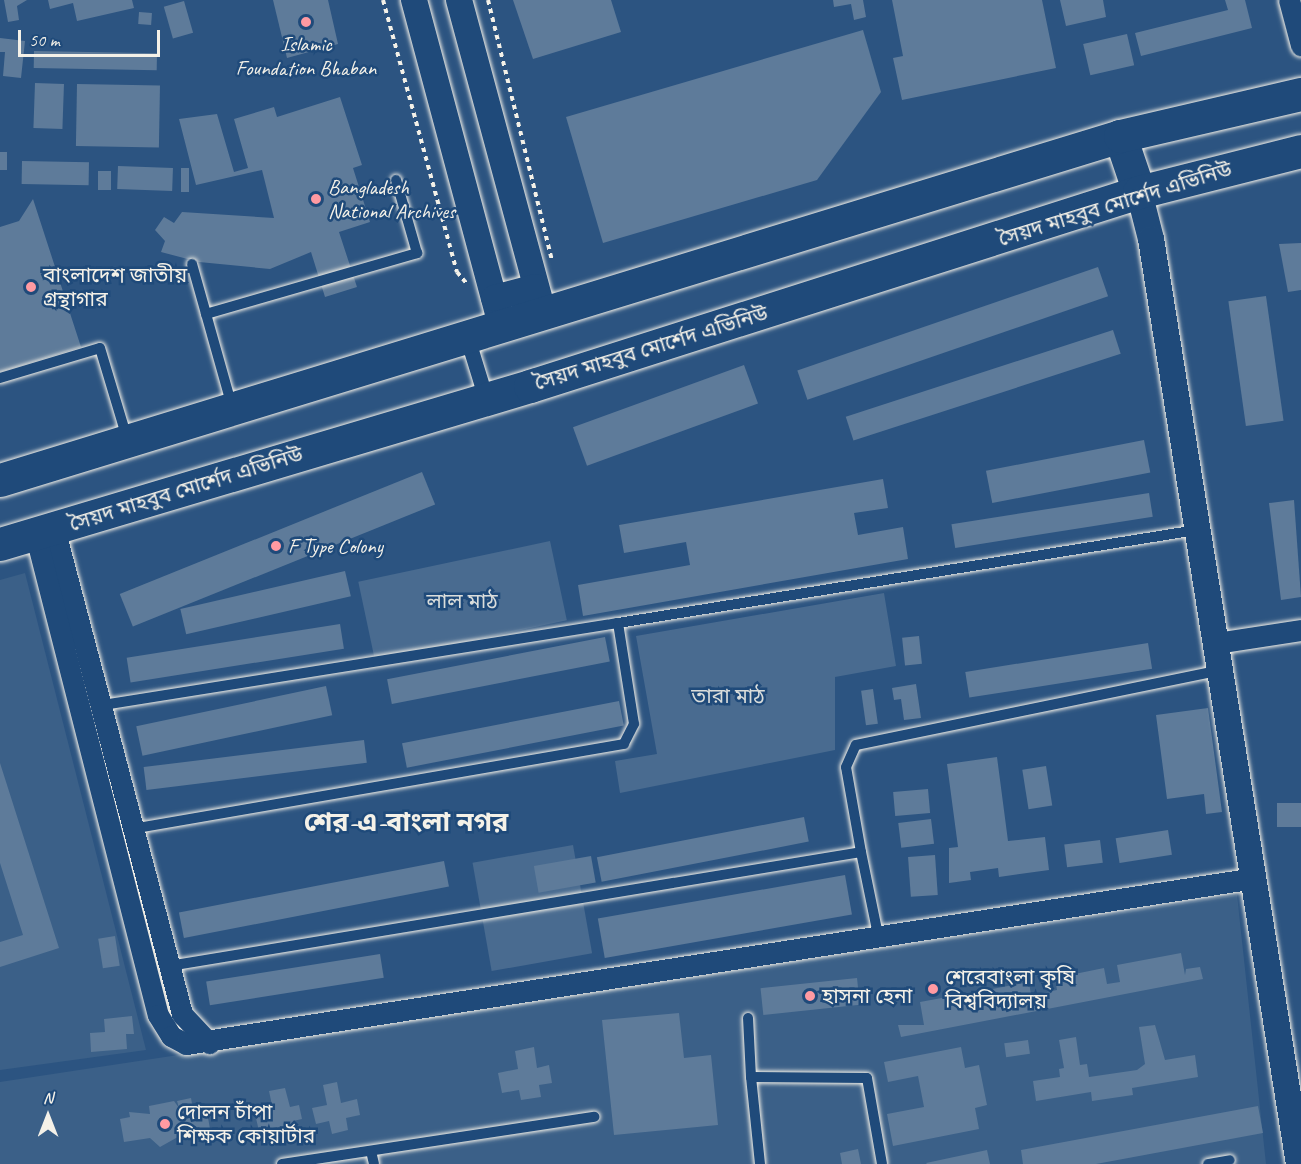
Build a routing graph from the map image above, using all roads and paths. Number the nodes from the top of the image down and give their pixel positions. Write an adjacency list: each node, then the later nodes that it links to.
1 (383, 0): 14 (path)
2 (414, 0): 14 (street)
3 (459, 0): 13 (street)
4 (488, 0): 13 (path)
5 (1289, 0): 6 (street)
6 (1301, 45)
7 (1301, 94): 8 (main road)
8 (1120, 136): 11 (main road); 13 (main road)
9 (1301, 151): 11 (main road, সৈয়দ মাহবুব মোর্শেদ এভিনিউ)
10 (396, 180): 15 (lane)
11 (1138, 192): 18 (main road, সৈয়দ মাহবুব মোর্শেদ এভিনিউ); 23 (street)
12 (192, 264): 15 (lane)
13 (543, 290): 14 (main road)
14 (489, 304): 16 (main road)
15 (206, 314): 19 (lane)
16 (466, 334): 18 (street); 19 (main road)
17 (0, 378): 20 (lane)
18 (486, 399): 22 (main road, সৈয়দ মাহবুব মোর্শেদ এভিনিউ)
19 (232, 406): 20 (main road)
20 (128, 440): 21 (main road)
21 (0, 480)
22 (45, 530): 24 (main road, সৈয়দ মাহবুব মোর্শেদ এভিনিউ); 29 (street); 31 (street)
23 (1197, 530): 25 (lane); 27 (street)
24 (0, 544)
25 (618, 623): 29 (lane); 32 (lane)
26 (1301, 630): 27 (street)
27 (1216, 643): 28 (street)
28 (1221, 670): 33 (lane); 34 (street)
29 (104, 705): 30 (street)
30 (122, 781): 31 (street); 32 (street)
31 (101, 787): 38 (street)
32 (134, 829): 36 (street)
33 (861, 852): 35 (lane); 36 (lane)
34 (1254, 878): 35 (street); 48 (street)
35 (878, 936): 38 (street)
36 (169, 966): 38 (street)
37 (748, 1018): 39 (lane)
38 (209, 1043)
39 (751, 1077): 45 (lane); 46 (lane)
40 (594, 1117): 41 (lane)
41 (371, 1151): 43 (lane); 44 (lane)
42 (1230, 1160): 47 (lane)
43 (282, 1164)
44 (374, 1164)
45 (760, 1164)
46 (882, 1164)
47 (1208, 1164)
48 (1299, 1164)

